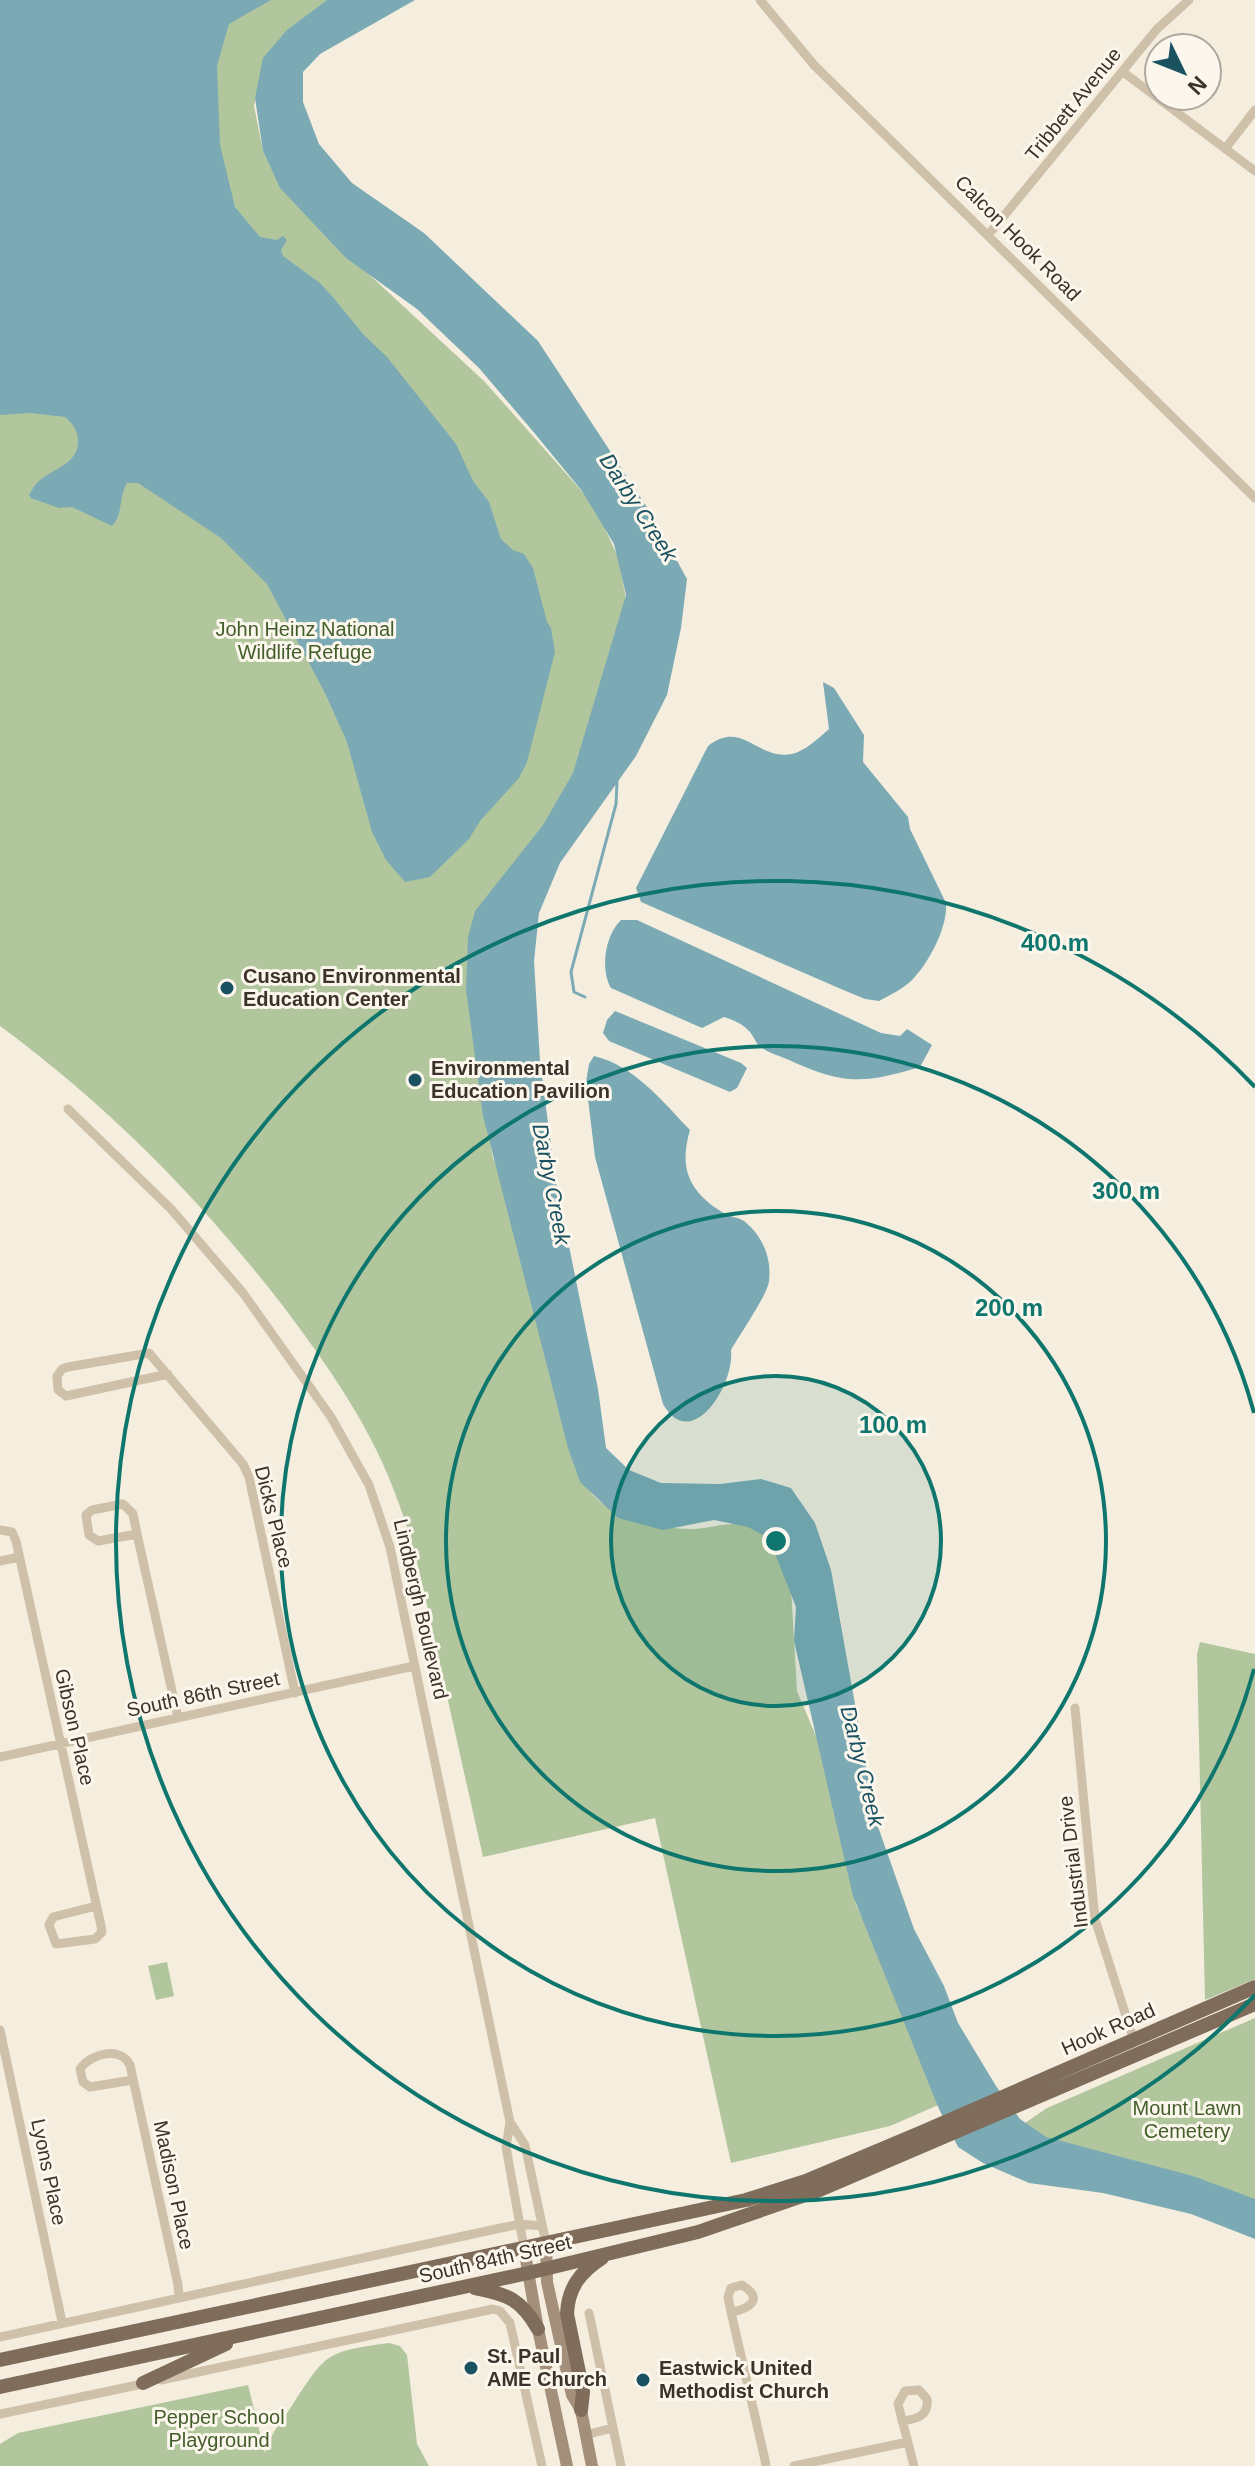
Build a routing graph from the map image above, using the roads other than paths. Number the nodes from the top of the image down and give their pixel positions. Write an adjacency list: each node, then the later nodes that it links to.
1 (760, 0): 7 (street, Calcon Hook Road)
2 (1189, 0): 3 (street, Tribbett Avenue)
3 (1123, 72): 5 (street); 7 (street, Tribbett Avenue)
4 (1255, 110): 5 (street)
5 (1225, 149): 6 (street)
6 (1255, 171)
7 (989, 234): 8 (street, Calcon Hook Road)
8 (1255, 498)
9 (68, 1109): 15 (street, Lindbergh Boulevard)
10 (168, 1374): 10 (street, Dicks Place); 16 (street, Dicks Place)
11 (0, 1530): 13 (street, Gibson Place)
12 (137, 1534): 12 (street); 18 (street)
13 (19, 1557): 14 (street); 19 (street, Gibson Place)
14 (0, 1561)
15 (414, 1666): 16 (street, South 86th Street); 28 (street, Lindbergh Boulevard)
16 (295, 1693): 18 (street, South 86th Street)
17 (1075, 1708): 25 (street, Industrial Drive)
18 (178, 1718): 19 (street, South 86th Street)
19 (60, 1744): 20 (street, South 86th Street); 21 (street, Gibson Place)
20 (0, 1757)
21 (96, 1906): 21 (street, Gibson Place)
22 (1255, 1987): 25 (main road, Hook Road)
23 (1255, 2004): 25 (main road, Hook Road)
24 (0, 2030): 41 (street, Lyons Place)
25 (1136, 2047): 27 (main road, Hook Road)
26 (133, 2080): 26 (street, Madison Place); 38 (street, Madison Place)
27 (980, 2114): 29 (main road, South 84th Street)
28 (510, 2122): 30 (street, Lindbergh Boulevard); 31 (street, Lindbergh Boulevard)
29 (923, 2139): 32 (main road, South 84th Street); 34 (main road, South 84th Street)
30 (520, 2224): 31 (street, South 84th Street); 33 (street, Lindbergh Boulevard); 38 (street, South 84th Street)
31 (542, 2226): 32 (street, Lindbergh Boulevard)
32 (546, 2243): 33 (main road, South 84th Street); 35 (main road, Lindbergh Boulevard)
33 (524, 2248): 36 (main road, Lindbergh Boulevard); 45 (main road, South 84th Street)
34 (611, 2253): 35 (main road, South 84th Street); 48 (main road)
35 (546, 2268): 36 (main road, South 84th Street); 48 (main road, Lindbergh Boulevard)
36 (528, 2273): 37 (main road, South 84th Street); 42 (main road, Lindbergh Boulevard)
37 (467, 2286): 42 (main road); 43 (main road, South 84th Street)
38 (179, 2297): 41 (street, South 84th Street)
39 (731, 2312): 58 (street)
40 (589, 2313): 51 (street)
41 (62, 2322): 44 (street, South 84th Street)
42 (538, 2329): 55 (main road, Lindbergh Boulevard)
43 (247, 2333): 46 (main road); 47 (main road, South 84th Street)
44 (0, 2337)
45 (0, 2360)
46 (143, 2383): 49 (street); 54 (street)
47 (0, 2387)
48 (581, 2410): 52 (main road, Lindbergh Boulevard)
49 (0, 2414)
50 (902, 2421): 53 (street)
51 (613, 2428): 52 (street); 57 (street)
52 (585, 2435): 56 (main road, Lindbergh Boulevard)
53 (908, 2442): 59 (street); 60 (street)
54 (542, 2466)
55 (567, 2466)
56 (592, 2466)
57 (621, 2466)
58 (766, 2466)
59 (794, 2466)
60 (914, 2466)

